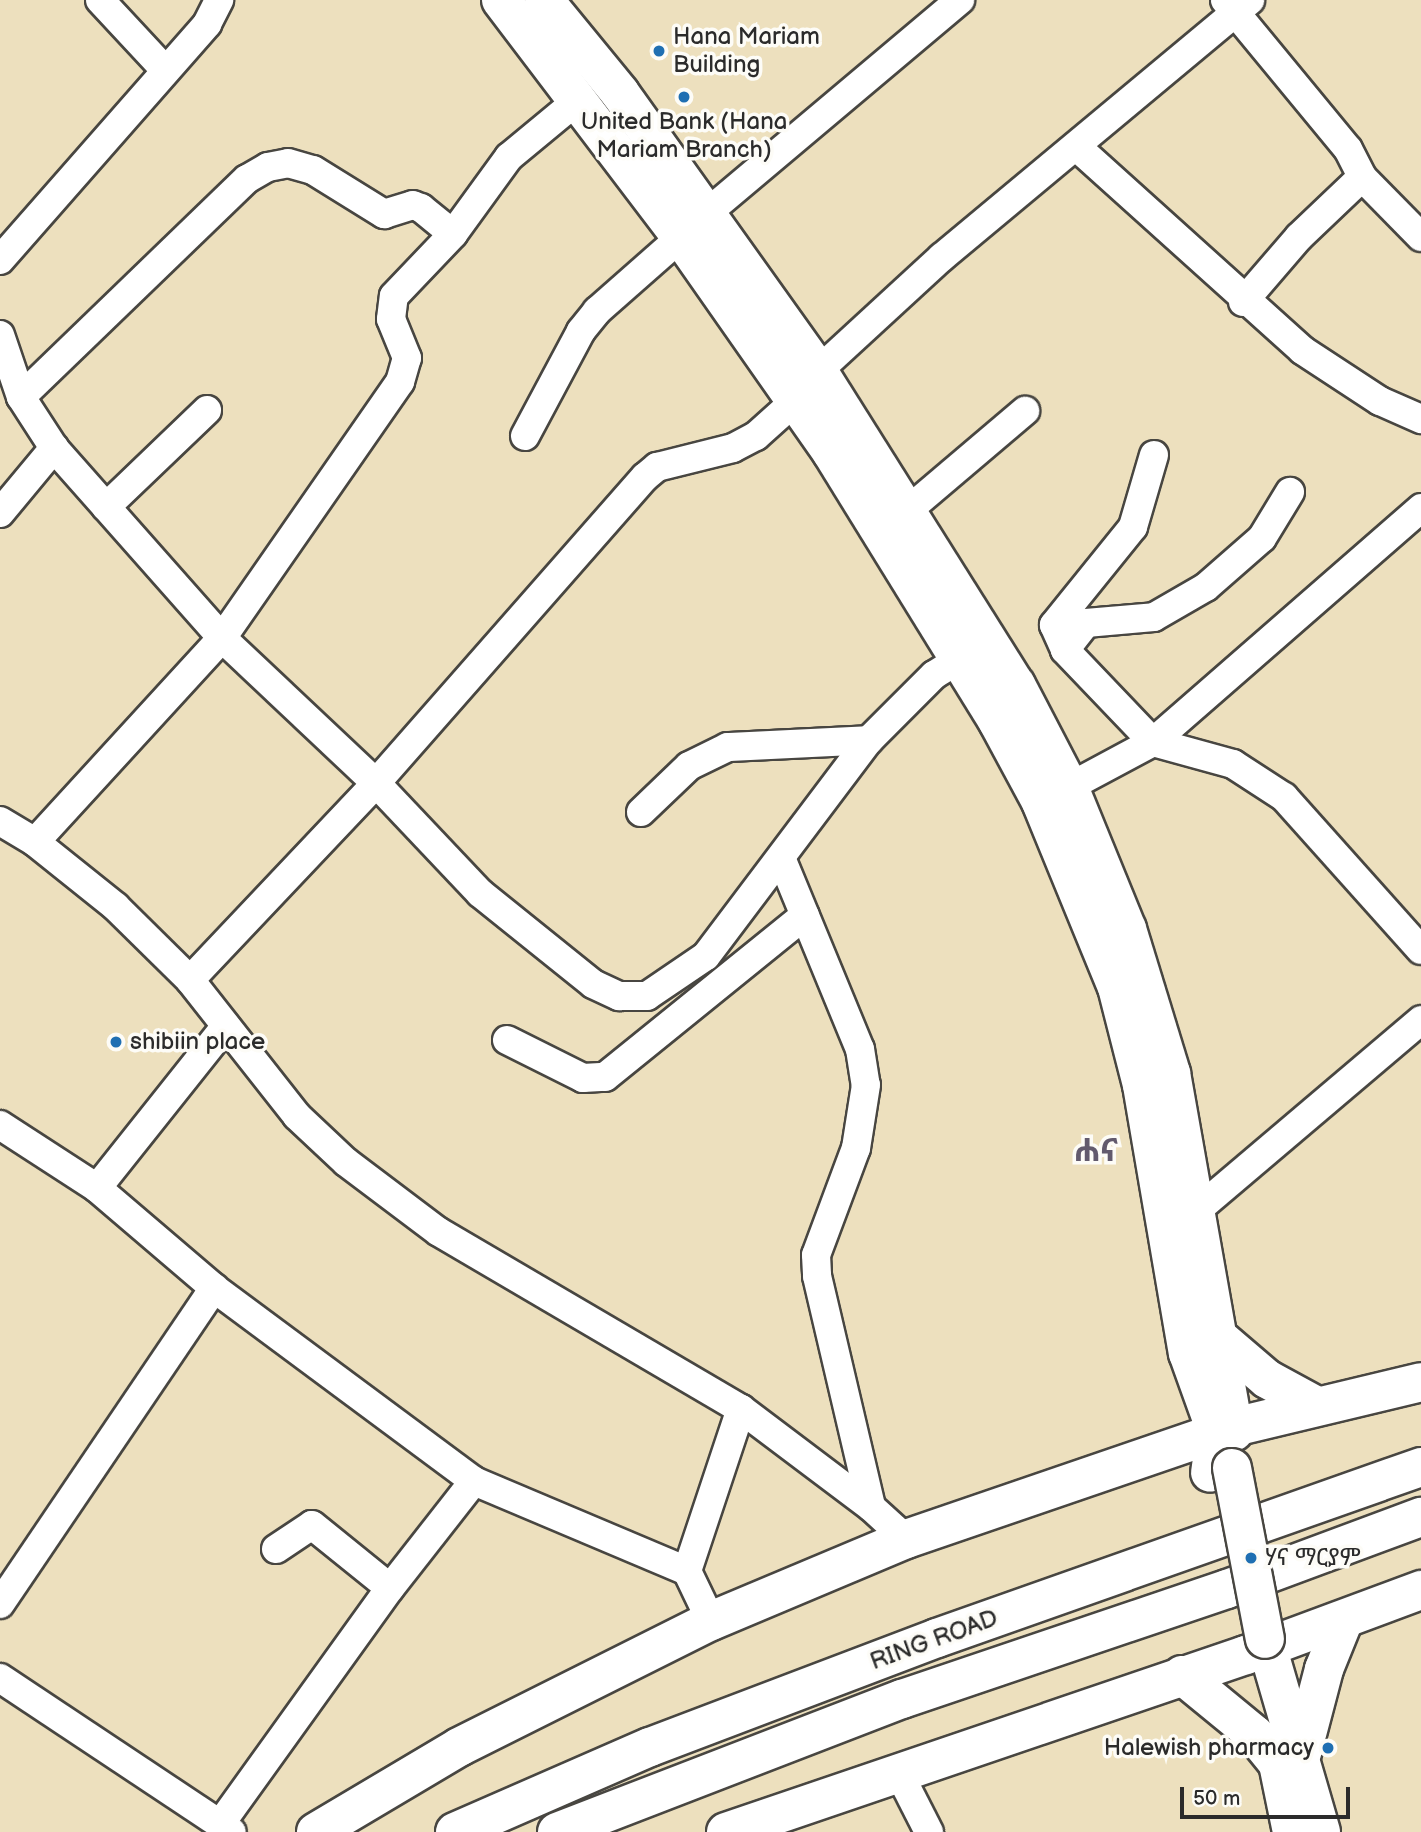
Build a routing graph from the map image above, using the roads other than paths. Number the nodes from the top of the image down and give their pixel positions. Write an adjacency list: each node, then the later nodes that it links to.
1 (100, 0): 7 (street)
2 (219, 0): 7 (street)
3 (501, 0): 8 (main road)
4 (544, 0): 11 (main road)
5 (960, 0): 11 (street)
6 (1237, 4): 9 (street); 10 (street)
7 (165, 70): 14 (street)
8 (578, 100): 11 (main road); 12 (street)
9 (1078, 148): 15 (street); 17 (street)
10 (1362, 177): 13 (street); 15 (street)
11 (694, 225): 17 (main road); 19 (main road); 23 (street)
12 (453, 234): 18 (street); 32 (street)
13 (1421, 237)
14 (0, 260)
15 (1243, 302): 22 (street)
16 (0, 335): 18 (street)
17 (818, 371): 29 (main road)
18 (20, 397): 24 (street)
19 (795, 401): 31 (main road); 37 (street)
20 (207, 410): 27 (street)
21 (1025, 411): 29 (street)
22 (1419, 420)
23 (525, 436)
24 (54, 448): 27 (street); 30 (street)
25 (1154, 456): 33 (street)
26 (1290, 492): 33 (street)
27 (106, 507): 32 (street)
28 (1421, 508): 36 (street)
29 (906, 511): 31 (main road)
30 (0, 513)
31 (938, 592): 34 (main road); 38 (main road)
32 (222, 638): 37 (street); 41 (street)
33 (1065, 650): 36 (street)
34 (960, 659): 35 (street); 57 (main road)
35 (869, 740): 39 (street); 42 (street)
36 (1153, 742): 38 (street); 44 (street)
37 (376, 783): 42 (street); 45 (street)
38 (1069, 787): 51 (main road)
39 (640, 812)
40 (0, 821): 41 (street)
41 (35, 842): 45 (street)
42 (782, 860): 43 (street)
43 (805, 915): 48 (street); 60 (street)
44 (1421, 950)
45 (190, 980): 47 (street)
46 (1421, 1020): 51 (street)
47 (226, 1026): 50 (street); 56 (street)
48 (507, 1040)
49 (0, 1125): 50 (street)
50 (97, 1188): 52 (street)
51 (1196, 1212): 53 (main road)
52 (214, 1288): 59 (street); 67 (street)
53 (1219, 1338): 55 (main road); 57 (main road)
54 (1421, 1382): 55 (main road)
55 (1317, 1406): 57 (main road)
56 (741, 1409): 60 (street); 64 (street)
57 (1225, 1429): 62 (main road); 70 (main road, bridge)
58 (1421, 1468): 77 (main road, RING ROAD)
59 (474, 1481): 64 (street); 65 (street)
60 (871, 1507): 62 (street)
61 (1421, 1517): 78 (main road, RING ROAD)
62 (906, 1539): 68 (main road)
63 (276, 1549): 65 (street)
64 (687, 1571): 68 (street)
65 (390, 1588): 75 (street)
66 (1421, 1590): 69 (main road)
67 (0, 1604)
68 (711, 1621): 76 (main road)
69 (1343, 1622): 70 (main road); 73 (main road)
70 (1256, 1646): 71 (main road); 73 (main road)
71 (1182, 1675): 73 (main road); 74 (main road)
72 (0, 1678): 75 (street)
73 (1290, 1759): 81 (main road); 82 (main road)
74 (899, 1773): 79 (main road); 80 (street)
75 (226, 1828)
76 (316, 1832)
77 (455, 1832)
78 (557, 1832)
79 (726, 1832)
80 (929, 1832)
81 (1292, 1832)
82 (1321, 1832)

